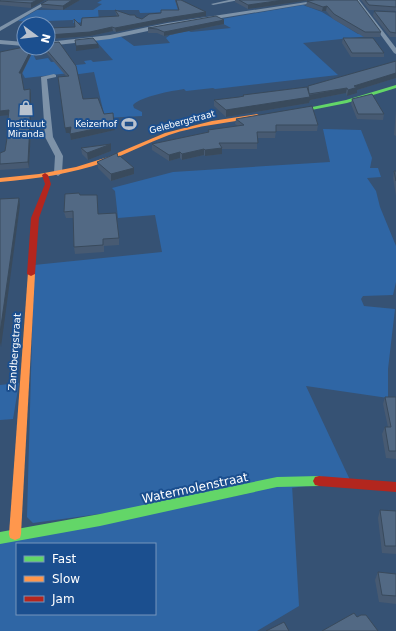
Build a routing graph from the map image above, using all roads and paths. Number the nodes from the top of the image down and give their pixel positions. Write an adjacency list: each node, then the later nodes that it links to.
1 (52, 0): 9 (street)
2 (238, 0): 5 (street)
3 (329, 0): 8 (street)
4 (357, 0): 6 (street)
5 (214, 6): 8 (street)
6 (365, 12): 7 (street); 13 (street)
7 (376, 12)
8 (223, 16): 12 (street)
9 (0, 29)
10 (0, 42): 11 (street)
11 (16, 43)
12 (56, 43)
13 (396, 52)
14 (54, 76): 18 (street)
15 (396, 86): 16 (street)
16 (282, 113)
17 (269, 115): 18 (street, Gelebergstraat)
18 (58, 173): 19 (street, Gelebergstraat)
19 (45, 175): 20 (street, Gelebergstraat); 22 (street, Zandbergstraat)
20 (0, 180)
21 (396, 487): 22 (street, Watermolenstraat)
22 (15, 534): 23 (street, Watermolenstraat)
23 (0, 538)

